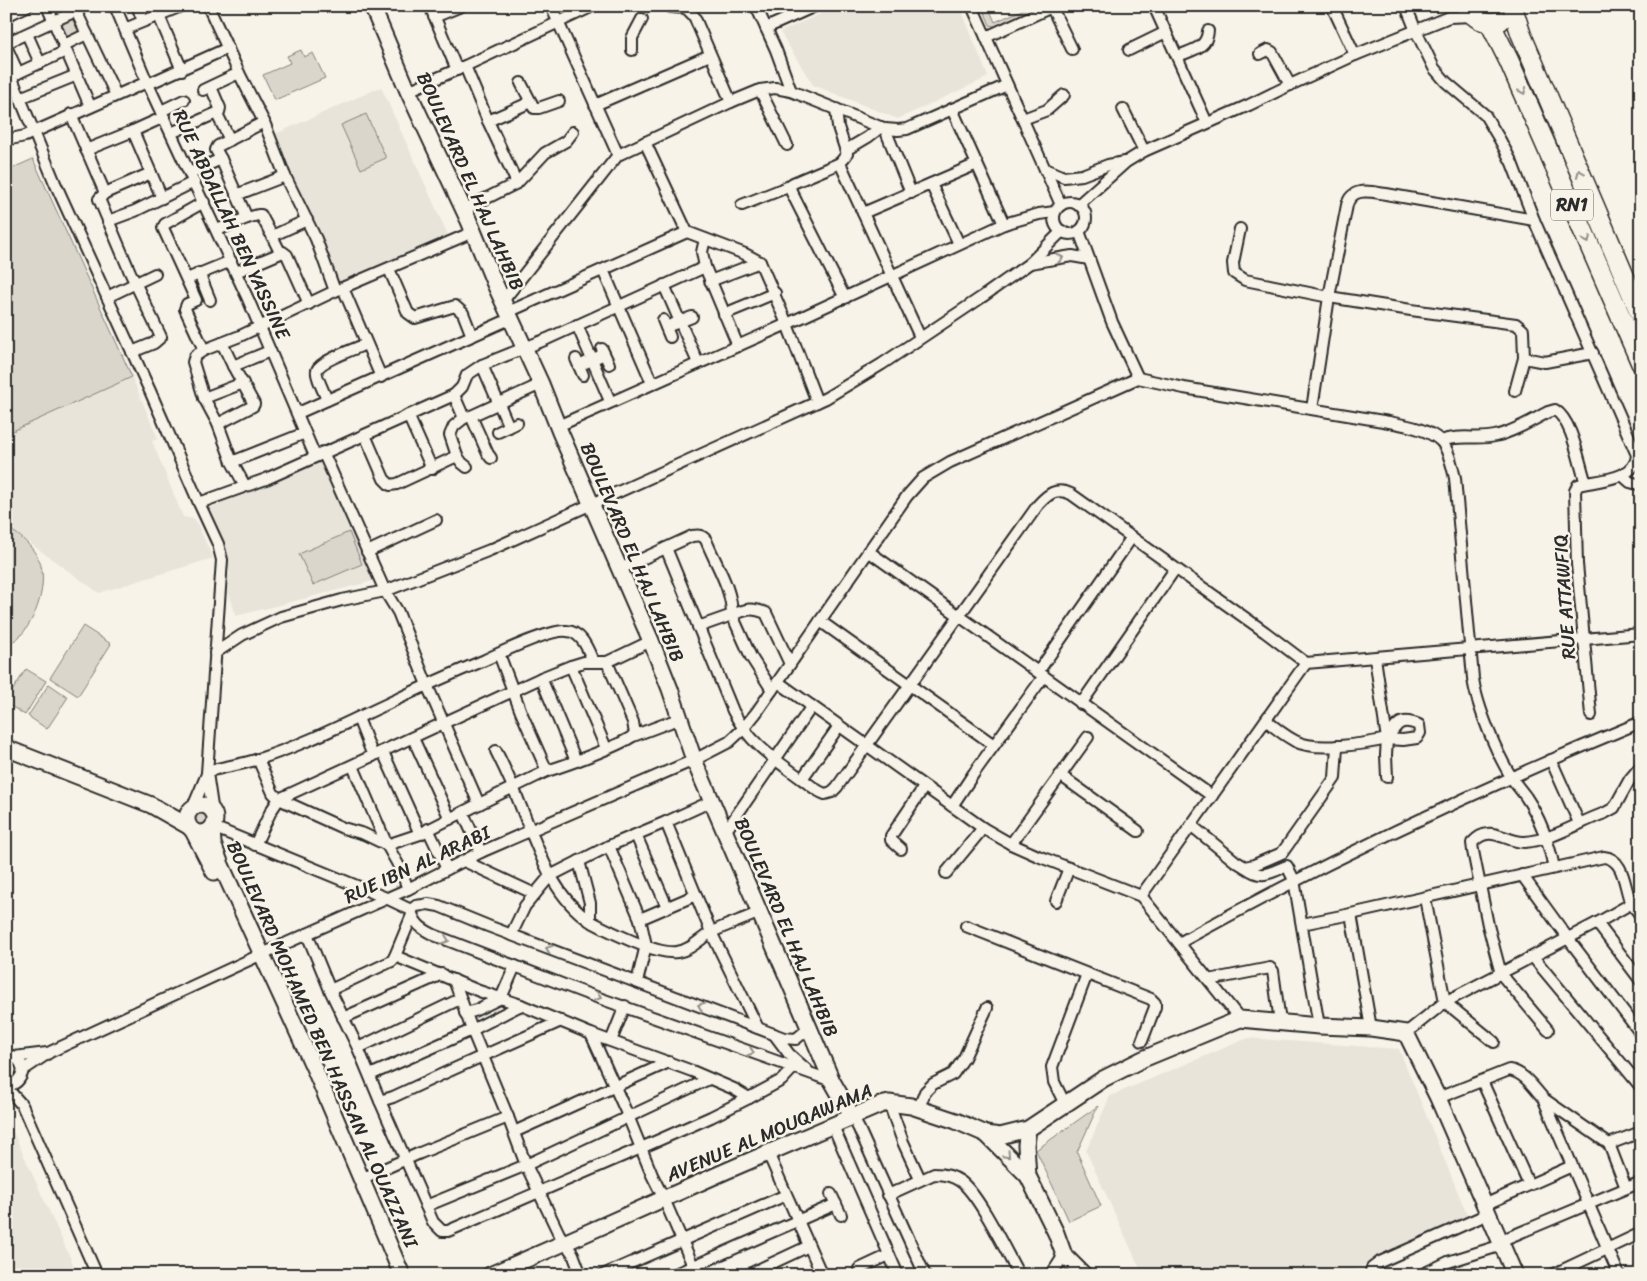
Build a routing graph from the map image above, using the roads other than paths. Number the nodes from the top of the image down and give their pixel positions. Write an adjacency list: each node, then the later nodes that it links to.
1 (47, 6): 28 (street)
2 (115, 6): 32 (street, RUE ABDALLAH BEN YASSINE)
3 (137, 6): 29 (street)
4 (208, 6): 41 (street)
5 (372, 6): 60 (street, BOULEVARD EL HAJ LAHBIB)
6 (430, 6): 25 (street)
7 (461, 6): 25 (street)
8 (551, 6): 30 (street)
9 (594, 6): 30 (street)
10 (756, 6): 31 (street)
11 (815, 6): 31 (street)
12 (972, 6): 38 (street)
13 (1154, 6): 35 (street)
14 (1332, 6): 47 (street)
15 (1406, 6): 34 (street)
16 (176, 7): 24 (street)
17 (1052, 7): 38 (street); 42 (street)
18 (21, 8): 23 (street)
19 (670, 8): 45 (street)
20 (75, 9): 28 (street); 37 (street)
21 (1516, 9): 22 (highway, RN1); 155 (highway, RN1, one-way to 21)
22 (1472, 13): 26 (street); 26 (street); 175 (highway, RN1, one-way to 175)
23 (6, 16)
24 (159, 16): 29 (street); 51 (street)
25 (434, 18): 50 (street)
26 (1449, 18): 34 (street)
27 (642, 19): 43 (street)
28 (53, 21): 36 (street); 40 (street)
29 (143, 22): 32 (street)
30 (558, 23): 50 (street); 69 (street)
31 (766, 28): 61 (street)
32 (125, 29): 55 (street, RUE ABDALLAH BEN YASSINE)
33 (1208, 31): 48 (street)
34 (1416, 31): 47 (street); 117 (street)
35 (1166, 32): 44 (street); 48 (street)
36 (27, 34): 39 (street); 49 (street)
37 (87, 34): 40 (street); 62 (street)
38 (986, 38): 58 (street)
39 (6, 45): 52 (street)
40 (65, 48): 49 (street); 54 (street)
41 (228, 48): 51 (street); 53 (street)
42 (1072, 49)
43 (632, 50)
44 (1129, 50)
45 (710, 54): 68 (street); 69 (street)
46 (1260, 54): 57 (street)
47 (1355, 55): 57 (street)
48 (1178, 56): 80 (street)
49 (40, 64): 52 (street)
50 (461, 68): 60 (street); 78 (street)
51 (182, 70): 55 (street)
52 (18, 73): 64 (street)
53 (239, 73): 76 (street); 79 (street)
54 (77, 75): 64 (street); 70 (street)
55 (148, 83): 62 (street); 75 (street, RUE ABDALLAH BEN YASSINE)
56 (521, 83): 66 (street)
57 (1290, 85): 80 (street)
58 (1007, 86): 72 (street); 77 (street)
59 (760, 90): 61 (street); 68 (street); 89 (street)
60 (408, 91): 113 (street, BOULEVARD EL HAJ LAHBIB)
61 (791, 91): 71 (street)
62 (116, 95): 70 (street)
63 (1064, 95): 77 (street)
64 (20, 98): 83 (street)
65 (184, 100): 75 (street)
66 (530, 102): 67 (street); 78 (street)
67 (559, 102)
68 (731, 102): 88 (street)
69 (595, 105): 93 (street)
70 (90, 106): 74 (street)
71 (836, 109): 81 (street); 91 (street)
72 (952, 109): 81 (street); 97 (street)
73 (1123, 109): 92 (street)
74 (71, 114): 83 (street); 90 (street)
75 (162, 114): 82 (street); 85 (street, RUE ABDALLAH BEN YASSINE)
76 (217, 114): 85 (street); 87 (street)
77 (1023, 119): 98 (street)
78 (488, 121): 102 (street)
79 (264, 122): 87 (street); 100 (street)
80 (1207, 122): 92 (street)
81 (883, 128): 91 (street); 106 (street)
82 (133, 131): 90 (street); 99 (street)
83 (34, 132): 86 (street); 147 (street)
84 (572, 132): 102 (street)
85 (171, 133): 101 (street, RUE ABDALLAH BEN YASSINE)
86 (6, 140)
87 (230, 140): 94 (street)
88 (645, 142): 93 (street); 125 (street)
89 (787, 145)
90 (86, 150): 105 (street)
91 (846, 150): 95 (street)
92 (1144, 151): 96 (street)
93 (618, 155): 153 (street)
94 (221, 159): 101 (street); 107 (street)
95 (840, 162): 104 (street); 114 (street)
96 (1126, 162): 98 (street); 111 (street)
97 (977, 164): 103 (street); 119 (street)
98 (1045, 169): 112 (street)
99 (151, 173): 105 (street); 108 (street)
100 (284, 176): 107 (street); 116 (street)
101 (192, 177): 108 (street); 109 (street, RUE ABDALLAH BEN YASSINE)
102 (517, 183): 113 (street)
103 (931, 184): 106 (street); 128 (street)
104 (790, 186): 110 (street); 149 (street)
105 (105, 193): 118 (street)
106 (911, 193): 114 (street)
107 (236, 195): 115 (street)
108 (162, 198): 118 (street)
109 (204, 202): 121 (street, RUE ABDALLAH BEN YASSINE); 141 (street)
110 (742, 205)
111 (1078, 205): 112 (street); 123 (street)
112 (1058, 209): 119 (street); 122 (street)
113 (463, 210): 124 (street, BOULEVARD EL HAJ LAHBIB)
114 (863, 213): 140 (street)
115 (247, 218): 121 (street); 126 (street)
116 (307, 220): 126 (street); 145 (street)
117 (1534, 220): 148 (street); 171 (street)
118 (108, 221): 143 (street)
119 (1004, 224): 128 (street)
120 (1240, 229): 148 (street)
121 (218, 230): 131 (street, RUE ABDALLAH BEN YASSINE)
122 (1062, 231): 123 (street); 133 (street)
123 (1079, 231): 130 (street)
124 (473, 232): 135 (street); 153 (street, BOULEVARD EL HAJ LAHBIB)
125 (687, 232): 127 (street); 136 (street)
126 (272, 236): 129 (street)
127 (705, 238): 132 (street); 134 (street)
128 (958, 244): 140 (street)
129 (280, 252): 137 (street); 151 (street)
130 (1089, 259): 133 (street, one-way to 130); 181 (street)
131 (231, 261): 137 (street, RUE ABDALLAH BEN YASSINE); 138 (street)
132 (760, 262): 142 (street); 146 (street)
133 (1030, 263): 163 (street)
134 (705, 267): 142 (street); 144 (street)
135 (389, 269): 145 (street); 162 (street)
136 (603, 270): 152 (street); 153 (street)
137 (236, 272): 160 (street, RUE ABDALLAH BEN YASSINE)
138 (199, 273): 141 (street); 150 (street)
139 (155, 274): 143 (street)
140 (892, 274): 149 (street); 163 (street)
141 (187, 279): 150 (street)
142 (710, 281): 154 (street)
143 (136, 284): 147 (street); 170 (street)
144 (664, 285): 152 (street); 157 (street)
145 (339, 290): 151 (street); 165 (street)
146 (775, 293): 154 (street); 158 (street)
147 (107, 296): 170 (street)
148 (1329, 297): 172 (street); 192 (street)
149 (845, 298): 158 (street)
150 (196, 300): 168 (street)
151 (308, 304): 160 (street)
152 (618, 307): 159 (street); 183 (street)
153 (507, 311): 162 (street); 167 (street, BOULEVARD EL HAJ LAHBIB)
154 (724, 314): 166 (street)
155 (1641, 315)
156 (692, 317): 157 (street)
157 (680, 322): 161 (street); 174 (street)
158 (787, 324): 166 (street); 190 (street)
159 (577, 325): 167 (street); 173 (street)
160 (260, 326): 164 (street); 169 (street, RUE ABDALLAH BEN YASSINE)
161 (666, 328)
162 (472, 336): 180 (street)
163 (920, 337): 190 (street)
164 (222, 343): 168 (street); 178 (street)
165 (366, 344): 180 (street); 188 (street)
166 (738, 346): 174 (street)
167 (525, 348): 177 (street); 184 (street, BOULEVARD EL HAJ LAHBIB)
168 (204, 350): 187 (street)
169 (270, 351): 178 (street); 193 (street, RUE ABDALLAH BEN YASSINE)
170 (132, 352): 212 (street)
171 (1593, 353): 172 (street); 208 (street)
172 (1524, 358): 185 (street)
173 (592, 361): 176 (street); 179 (street); 189 (street)
174 (698, 363): 183 (street)
175 (1641, 363)
176 (609, 364)
177 (482, 365): 186 (street); 191 (street)
178 (233, 366): 182 (street)
179 (579, 367)
180 (381, 377): 188 (street)
181 (1138, 378): 192 (street); 217 (street, RUE IBN AL ARABI)
182 (243, 383): 187 (street); 196 (street)
183 (652, 383): 189 (street)
184 (541, 384): 191 (street); 197 (street, BOULEVARD EL HAJ LAHBIB)
185 (1515, 391)
186 (454, 395): 194 (street); 195 (street)
187 (204, 398): 196 (street)
188 (327, 400): 193 (street)
189 (610, 401): 197 (street)
190 (817, 402): 213 (street)
191 (498, 403): 195 (street); 198 (street)
192 (1312, 409): 201 (street)
193 (298, 413): 199 (street, RUE ABDALLAH BEN YASSINE)
194 (408, 415): 200 (street); 207 (street)
195 (468, 417): 203 (street); 204 (street)
196 (218, 424): 205 (street)
197 (558, 426): 213 (street, BOULEVARD EL HAJ LAHBIB)
198 (498, 432)
199 (306, 433): 202 (street, RUE ABDALLAH BEN YASSINE); 205 (street)
200 (365, 435): 202 (street); 207 (street)
201 (1441, 442): 209 (street); 229 (street)
202 (319, 454): 210 (street); 218 (street, RUE ABDALLAH BEN YASSINE)
203 (457, 456): 206 (street); 207 (street)
204 (491, 458)
205 (232, 462): 210 (street)
206 (467, 467)
207 (432, 469)
208 (1622, 474): 209 (street); 211 (street)
209 (1586, 483): 227 (street, RUE ATTAWFIQ)
210 (245, 486): 212 (street)
211 (1641, 486)
212 (199, 502): 230 (street)
213 (592, 505): 219 (street, BOULEVARD EL HAJ LAHBIB); 221 (street)
214 (436, 520): 218 (street)
215 (1132, 537): 220 (street); 223 (street); 238 (street)
216 (666, 548): 219 (street); 222 (street); 225 (street)
217 (868, 551): 223 (street); 224 (street, RUE IBN AL ARABI)
218 (367, 552): 221 (street, RUE ABDALLAH BEN YASSINE)
219 (620, 569): 228 (street, BOULEVARD EL HAJ LAHBIB)
220 (1174, 569): 235 (street); 245 (street)
221 (385, 591): 230 (street); 241 (street, RUE ABDALLAH BEN YASSINE)
222 (732, 615): 225 (street); 236 (street); 243 (street)
223 (959, 615): 238 (street); 242 (street)
224 (820, 621): 236 (street, RUE IBN AL ARABI); 242 (street)
225 (698, 627): 254 (street)
226 (1641, 634): 227 (street)
227 (1584, 638): 229 (street); 247 (street, RUE ATTAWFIQ)
228 (651, 641): 234 (street); 249 (street, BOULEVARD EL HAJ LAHBIB)
229 (1471, 648): 232 (street); 278 (street)
230 (215, 653): 275 (street)
231 (499, 654): 233 (street); 241 (street); 244 (street)
232 (1375, 658): 235 (street); 258 (street)
233 (593, 661): 234 (street); 237 (street)
234 (607, 662): 255 (street)
235 (1306, 663): 250 (street)
236 (790, 664): 240 (street, RUE IBN AL ARABI)
237 (571, 666): 239 (street); 263 (street)
238 (1041, 674): 245 (street); 259 (street)
239 (541, 678): 244 (street); 270 (street)
240 (778, 682): 243 (street, RUE IBN AL ARABI); 246 (street)
241 (427, 685): 248 (street); 252 (street, RUE ABDALLAH BEN YASSINE)
242 (909, 685): 259 (street); 260 (street)
243 (772, 690): 254 (street, RUE IBN AL ARABI)
244 (514, 691): 252 (street); 274 (street)
245 (1081, 704): 282 (street)
246 (812, 706): 253 (street); 271 (street)
247 (1591, 715)
248 (358, 718): 266 (street); 267 (street)
249 (681, 718): 255 (street); 268 (street, BOULEVARD EL HAJ LAHBIB)
250 (1266, 720): 261 (street); 282 (street)
251 (1641, 722): 269 (street)
252 (444, 724): 257 (street); 285 (street, RUE ABDALLAH BEN YASSINE)
253 (839, 726): 260 (street); 279 (street)
254 (743, 729): 268 (street, RUE IBN AL ARABI); 271 (street)
255 (633, 736): 263 (street)
256 (1088, 736): 276 (street)
257 (413, 738): 265 (street); 290 (street)
258 (1387, 739): 261 (street); 277 (street)
259 (994, 745): 287 (street)
260 (867, 746): 279 (street); 280 (street)
261 (1336, 746): 309 (street)
262 (6, 748): 286 (street)
263 (606, 748): 270 (street)
264 (496, 751): 281 (street)
265 (384, 752): 266 (street); 299 (street)
266 (373, 756): 272 (street)
267 (258, 759): 275 (street); 283 (street)
268 (694, 760): 284 (street, BOULEVARD EL HAJ LAHBIB); 297 (street, RUE IBN AL ARABI)
269 (1552, 760): 278 (street); 293 (street)
270 (576, 761): 274 (street)
271 (775, 761): 279 (street); 300 (street)
272 (352, 766): 283 (street); 305 (street)
273 (1641, 766): 293 (street)
274 (547, 771): 281 (street)
275 (208, 772): 288 (street); 292 (street)
276 (1060, 775): 298 (street); 303 (street)
277 (1387, 777)
278 (1511, 778): 302 (street); 320 (street)
279 (802, 779)
280 (924, 786): 287 (street); 307 (street)
281 (513, 788): 285 (street); 297 (street)
282 (1212, 796): 294 (street)
283 (279, 799): 304 (street); 305 (street)
284 (712, 801): 291 (street); 300 (street, BOULEVARD EL HAJ LAHBIB)
285 (479, 804): 289 (street)
286 (151, 805): 288 (street); 296 (street)
287 (952, 806): 295 (street)
288 (192, 808): 292 (street); 296 (street)
289 (463, 812): 290 (street); 308 (street)
290 (450, 819): 299 (street)
291 (666, 822): 301 (street); 324 (street)
292 (213, 823): 296 (street); 304 (street); 346 (street, BOULEVARD MOHAMED BEN HASSAN AL OUAZZANI)
293 (1579, 823): 302 (street)
294 (1192, 826): 312 (street); 325 (street)
295 (983, 828): 303 (street); 317 (street)
296 (191, 829): 346 (street, BOULEVARD MOHAMED BEN HASSAN AL OUAZZANI)
297 (530, 830): 308 (street, RUE IBN AL ARABI); 319 (street)
298 (1138, 830)
299 (424, 832): 305 (street); 316 (street)
300 (724, 832): 332 (street, BOULEVARD EL HAJ LAHBIB)
301 (636, 835): 306 (street); 330 (street)
302 (1546, 838): 315 (street); 321 (street)
303 (1011, 844): 314 (street)
304 (255, 845): 326 (street)
305 (387, 845): 322 (street)
306 (609, 846): 311 (street); 335 (street)
307 (901, 849)
308 (481, 852): 310 (street, RUE IBN AL ARABI)
309 (1282, 853): 312 (street); 313 (street)
310 (464, 861): 316 (street, RUE IBN AL ARABI); 323 (street)
311 (579, 861): 319 (street); 336 (street)
312 (1245, 866): 313 (street)
313 (1287, 866): 320 (street)
314 (1069, 868): 325 (street); 328 (street)
315 (1554, 868): 318 (street); 329 (street)
316 (447, 870): 322 (street, RUE IBN AL ARABI)
317 (946, 873)
318 (1522, 875): 321 (street); 343 (street)
319 (550, 876): 323 (street); 336 (street)
320 (1294, 880): 338 (street); 344 (street)
321 (1479, 885): 327 (street); 352 (street)
322 (408, 889): 326 (street, RUE IBN AL ARABI)
323 (535, 894): 342 (street)
324 (696, 895): 330 (street); 340 (street)
325 (1142, 896): 344 (street)
326 (386, 898): 331 (street); 341 (street, RUE IBN AL ARABI)
327 (1425, 898): 333 (street); 360 (street)
328 (1056, 901)
329 (1636, 901): 334 (street); 337 (street)
330 (667, 907): 335 (street)
331 (412, 912): 342 (street); 347 (street); 349 (street, one-way to 349)
332 (760, 912): 340 (street); 371 (street, BOULEVARD EL HAJ LAHBIB)
333 (1351, 914): 338 (street); 372 (street)
334 (1641, 916)
335 (640, 919): 345 (street)
336 (590, 921): 345 (street)
337 (1597, 923): 343 (street); 355 (street)
338 (1302, 924): 369 (street)
339 (966, 926): 351 (street)
340 (712, 932): 345 (street); 370 (street)
341 (307, 934): 346 (street, RUE IBN AL ARABI); 357 (street)
342 (511, 935): 356 (street, one-way to 342)
343 (1567, 937): 348 (street); 378 (street)
344 (1179, 943): 354 (street)
345 (646, 945): 356 (street)
346 (257, 956): 383 (street, RUE IBN AL ARABI); 420 (street, BOULEVARD MOHAMED BEN HASSAN AL OUAZZANI); 445 (street, BOULEVARD MOHAMED BEN HASSAN AL OUAZZANI)
347 (395, 956): 350 (street); 357 (street)
348 (1534, 957): 352 (street); 394 (street)
349 (515, 966): 358 (street); 362 (street, one-way to 362)
350 (442, 974): 353 (street); 365 (street)
351 (1087, 974): 380 (street); 402 (street)
352 (1501, 974): 360 (street); 374 (street)
353 (454, 980): 358 (street); 359 (street)
354 (1209, 980): 366 (street); 368 (street)
355 (1641, 981)
356 (637, 982): 370 (street, one-way to 356)
357 (330, 990): 365 (street)
358 (501, 998): 361 (street); 364 (street)
359 (460, 1000): 364 (street); 382 (street)
360 (1445, 1002): 375 (street); 381 (street)
361 (521, 1005): 367 (street); 373 (street)
362 (625, 1006): 379 (street); 387 (street, one-way to 387)
363 (987, 1008): 404 (street)
364 (465, 1013): 373 (street)
365 (343, 1018): 382 (street)
366 (1240, 1019): 368 (street, AVENUE AL MOUQAWAMA); 402 (street, AVENUE AL MOUQAWAMA)
367 (562, 1022): 376 (street); 385 (street)
368 (1280, 1022): 369 (street, AVENUE AL MOUQAWAMA)
369 (1320, 1026): 372 (street, AVENUE AL MOUQAWAMA)
370 (758, 1028): 377 (street)
371 (809, 1028): 377 (street); 392 (street, BOULEVARD EL HAJ LAHBIB)
372 (1371, 1028): 375 (street, AVENUE AL MOUQAWAMA)
373 (472, 1030): 385 (street); 390 (street)
374 (1548, 1030)
375 (1406, 1033): 398 (street)
376 (591, 1034): 379 (street); 396 (street)
377 (774, 1034): 388 (street)
378 (1641, 1034)
379 (611, 1041): 386 (street)
380 (1142, 1041)
381 (1494, 1042)
382 (358, 1048): 390 (street)
383 (50, 1052): 384 (street, RUE IBN AL ARABI); 389 (street, RUE IBN AL ARABI)
384 (9, 1055): 389 (street)
385 (483, 1056): 400 (street); 407 (street)
386 (669, 1062): 391 (street); 396 (street)
387 (794, 1067): 388 (street); 397 (street)
388 (812, 1073): 392 (street)
389 (21, 1075): 395 (street, RUE IBN AL ARABI); 403 (street)
390 (370, 1075): 400 (street)
391 (709, 1079): 397 (street); 405 (street)
392 (832, 1081): 406 (street, BOULEVARD EL HAJ LAHBIB)
393 (1482, 1081): 398 (street); 399 (street); 423 (street)
394 (1639, 1082)
395 (6, 1086): 403 (street)
396 (615, 1087): 405 (street); 410 (street)
397 (749, 1098): 414 (street)
398 (1438, 1098): 431 (street)
399 (1543, 1098): 413 (street); 418 (street)
400 (380, 1100): 416 (street)
401 (889, 1103): 404 (street, AVENUE AL MOUQAWAMA); 406 (street, AVENUE AL MOUQAWAMA); 421 (street)
402 (1065, 1104): 409 (street, AVENUE AL MOUQAWAMA)
403 (22, 1105): 447 (street)
404 (919, 1108): 412 (street, AVENUE AL MOUQAWAMA)
405 (628, 1116): 414 (street); 417 (street)
406 (852, 1116): 408 (street, AVENUE AL MOUQAWAMA); 427 (street)
407 (508, 1117): 410 (street); 416 (street)
408 (833, 1126): 415 (street, AVENUE AL MOUQAWAMA); 440 (street)
409 (1028, 1129): 412 (street, AVENUE AL MOUQAWAMA); 419 (street)
410 (514, 1132): 417 (street)
411 (1641, 1132): 413 (street)
412 (986, 1134): 419 (street, one-way to 419)
413 (1609, 1144): 424 (street)
414 (641, 1148): 425 (street); 428 (street)
415 (768, 1153): 426 (street); 428 (street, AVENUE AL MOUQAWAMA)
416 (406, 1158): 420 (street); 430 (street)
417 (526, 1165): 425 (street); 430 (street)
418 (1572, 1166): 423 (street); 429 (street)
419 (1028, 1176): 441 (street)
420 (362, 1179): 445 (street, BOULEVARD MOHAMED BEN HASSAN AL OUAZZANI)
421 (920, 1179): 427 (street); 455 (street)
422 (1641, 1182): 424 (street)
423 (1529, 1185): 431 (street)
424 (1626, 1188): 429 (street)
425 (539, 1192): 430 (street); 436 (street)
426 (786, 1195): 433 (street); 435 (street)
427 (888, 1195): 454 (street)
428 (664, 1199): 435 (street); 436 (street, AVENUE AL MOUQAWAMA)
429 (1588, 1204): 437 (street); 439 (street)
430 (426, 1206)
431 (1486, 1210): 437 (street); 458 (street)
432 (841, 1215): 433 (street)
433 (798, 1221): 438 (street); 443 (street)
434 (1641, 1233): 439 (street)
435 (682, 1241): 443 (street); 450 (street)
436 (564, 1243): 448 (street, AVENUE AL MOUQAWAMA); 449 (street)
437 (1501, 1243): 459 (street); 460 (street)
438 (809, 1246): 446 (street); 452 (street)
439 (1608, 1248): 444 (street); 462 (street)
440 (890, 1255): 442 (street); 453 (street)
441 (1064, 1255): 456 (street); 457 (street)
442 (859, 1269)
443 (695, 1270): 451 (street)
444 (1568, 1271): 461 (street)
445 (395, 1274)
446 (821, 1274)
447 (97, 1275)
448 (490, 1275)
449 (581, 1275)
450 (603, 1275)
451 (674, 1275)
452 (747, 1275)
453 (898, 1275)
454 (925, 1275)
455 (1019, 1275)
456 (1051, 1275)
457 (1084, 1275)
458 (1370, 1275)
459 (1421, 1275)
460 (1515, 1275)
461 (1552, 1275)
462 (1619, 1275)

